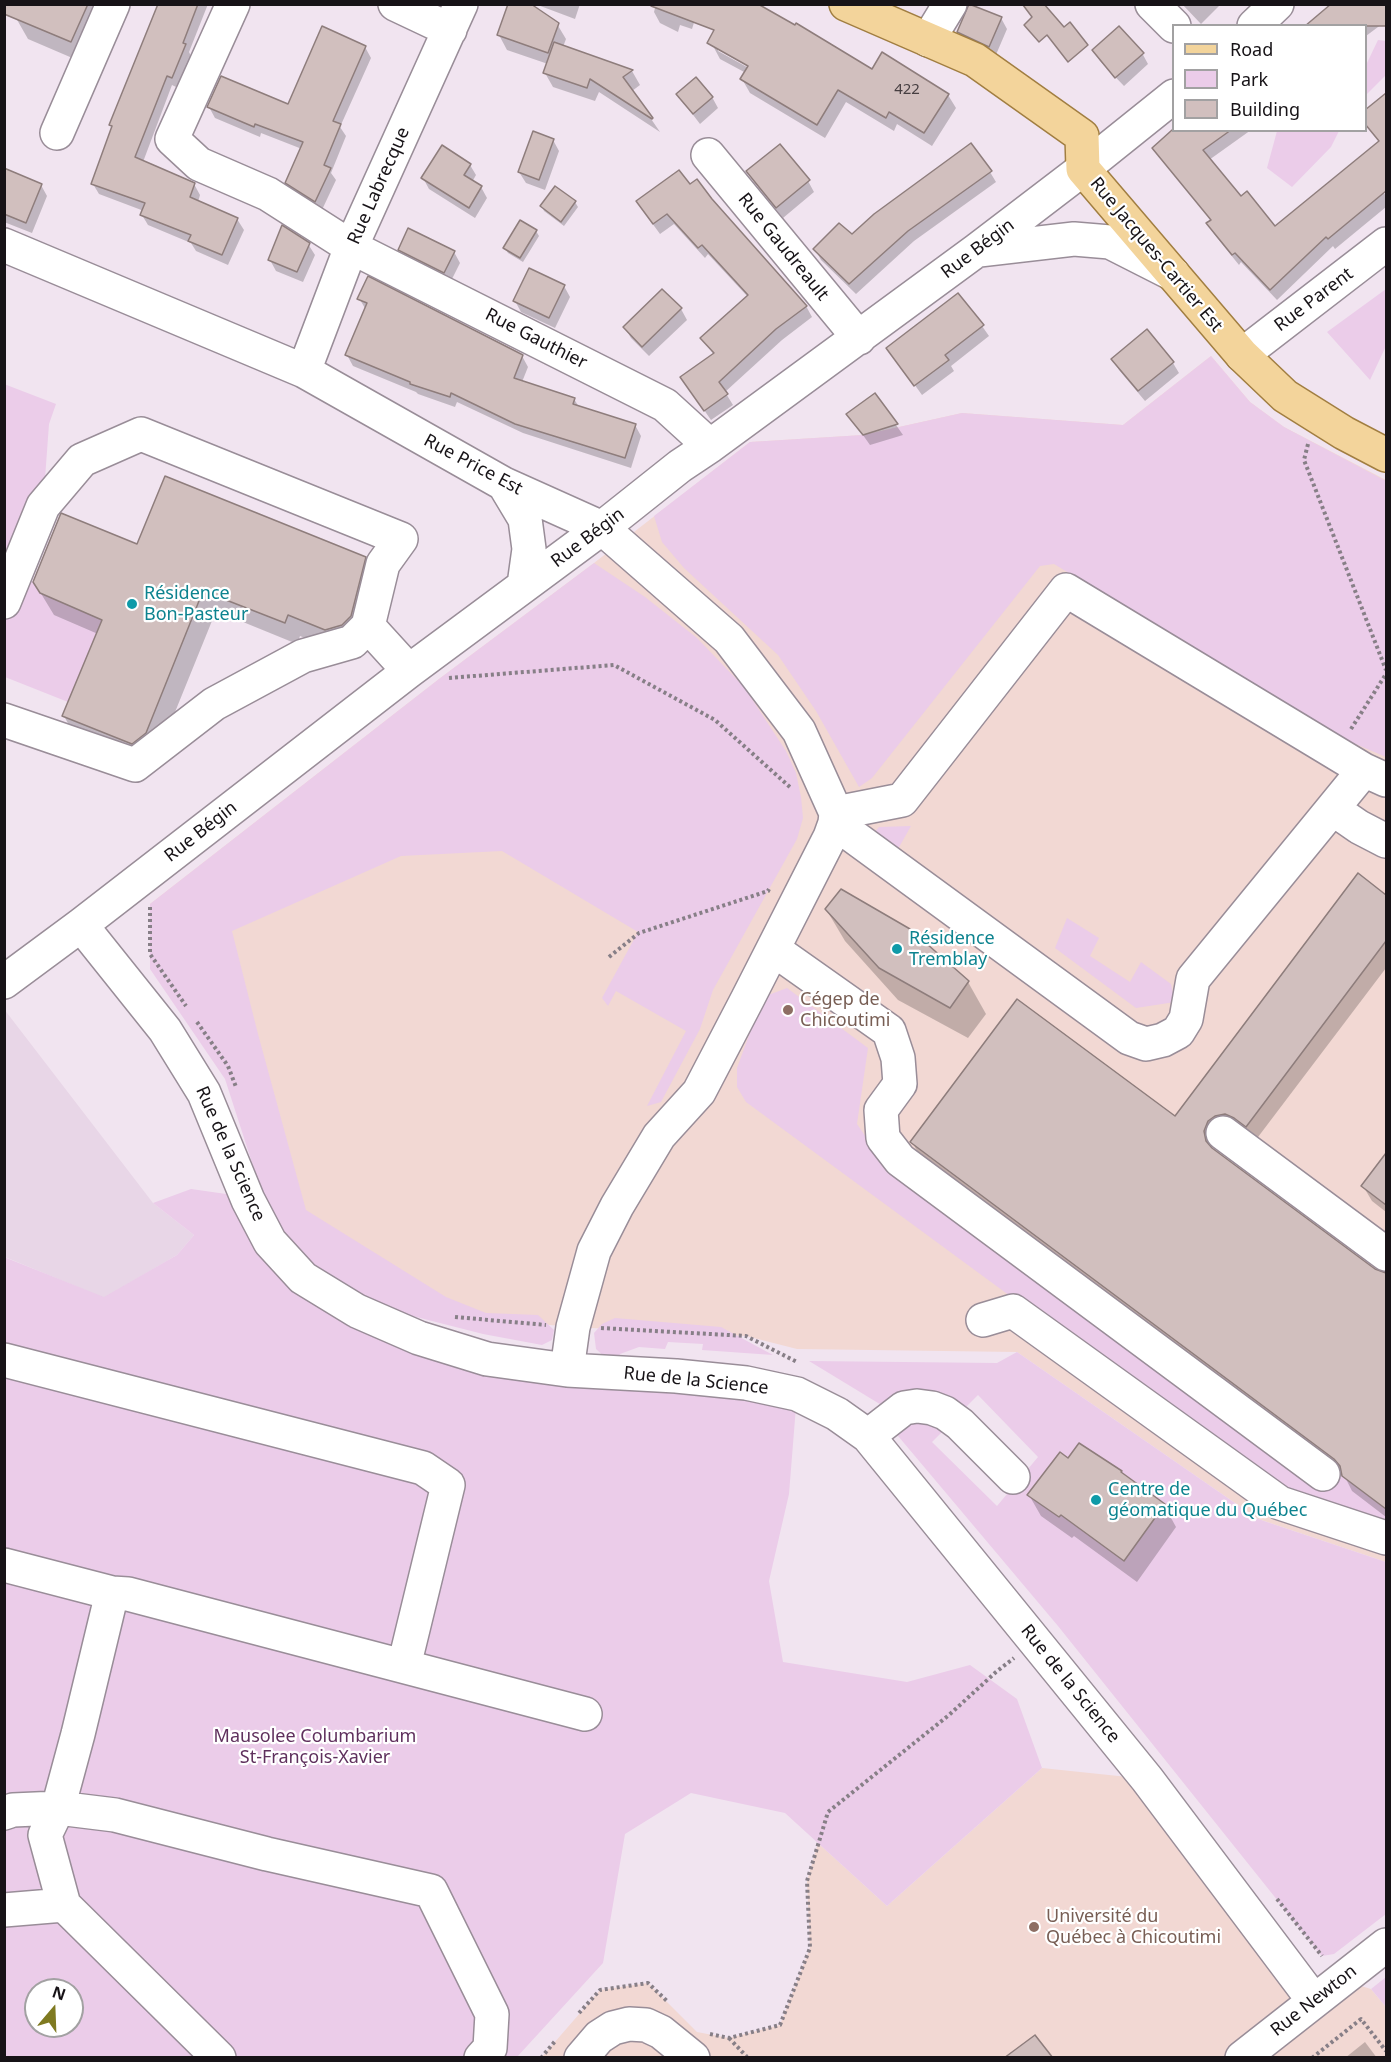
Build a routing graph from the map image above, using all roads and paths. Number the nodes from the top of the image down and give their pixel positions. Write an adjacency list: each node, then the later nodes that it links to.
1 (113, 4): 11 (street)
2 (232, 4): 16 (street, Rue Gauthier)
3 (395, 4): 7 (street)
4 (846, 4): 9 (main road, Rue Jacques-Cartier Est)
5 (950, 4): 9 (street)
6 (1152, 4): 8 (street)
7 (455, 17): 16 (street, Rue Labrecque)
8 (1172, 24)
9 (928, 40): 13 (main road, Rue Jacques-Cartier Est)
10 (1172, 97): 13 (street, Rue Bégin)
11 (57, 133)
12 (708, 155): 19 (street, Rue Gaudreault)
13 (1083, 169): 17 (street, Rue Bégin); 18 (main road, Rue Jacques-Cartier Est)
14 (1386, 244): 20 (street, Rue Parent)
15 (4, 245): 21 (street, Rue Price Est)
16 (351, 247): 21 (street, Rue Labrecque); 23 (street, Rue Gauthier)
17 (977, 250): 18 (street); 19 (street, Rue Bégin)
18 (1173, 274): 20 (main road, Rue Jacques-Cartier Est)
19 (859, 338): 23 (street, Rue Bégin)
20 (1242, 355): 24 (main road, Rue Jacques-Cartier Est)
21 (304, 371): 25 (street, Rue Price Est)
22 (1308, 441): 30 (path)
23 (710, 446): 26 (street, Rue Bégin)
24 (1386, 455)
25 (504, 484): 26 (street, Rue Price Est); 27 (street)
26 (602, 528): 27 (street, Rue Bégin); 36 (street, Rue Price Est)
27 (524, 585): 31 (street, Rue Bégin)
28 (4, 602): 29 (street)
29 (368, 626): 31 (street); 32 (street)
30 (1386, 670)
31 (424, 675): 34 (path); 40 (street, Rue Bégin)
32 (4, 720)
33 (1375, 775): 35 (street); 36 (street)
34 (793, 789)
35 (1333, 809): 36 (street); 37 (street)
36 (835, 818): 41 (street)
37 (1386, 841)
38 (773, 881): 42 (path)
39 (150, 904): 44 (path)
40 (81, 925): 43 (street, Rue Bégin); 54 (street, Rue de la Science)
41 (773, 949): 51 (street); 56 (street)
42 (609, 957)
43 (4, 982)
44 (189, 1010)
45 (195, 1020): 46 (path)
46 (236, 1088)
47 (1223, 1133): 48 (street)
48 (1386, 1254)
49 (446, 1316): 51 (path)
50 (983, 1320): 58 (street)
51 (573, 1327): 53 (path); 54 (street)
52 (4, 1360): 62 (street)
53 (807, 1367)
54 (567, 1370): 55 (street, Rue de la Science)
55 (868, 1436): 57 (street); 61 (street, Rue de la Science)
56 (1323, 1474)
57 (1013, 1477)
58 (1386, 1538)
59 (4, 1565): 60 (street)
60 (112, 1593): 62 (street); 64 (street)
61 (1035, 1642): 71 (street, Rue de la Science); 74 (path)
62 (404, 1666): 63 (street)
63 (585, 1714)
64 (58, 1808): 65 (street); 67 (street); 80 (street)
65 (4, 1813)
66 (1271, 1892): 70 (path)
67 (64, 1905): 68 (street); 79 (street)
68 (4, 1910)
69 (1386, 1945): 71 (street, Rue Newton)
70 (1322, 1956)
71 (1314, 2001): 82 (street, Rue Newton)
72 (673, 2007): 73 (path)
73 (578, 2015)
74 (729, 2038): 76 (path); 78 (path)
75 (572, 2045): 76 (street); 81 (path)
76 (700, 2046)
77 (1386, 2051): 83 (path)
78 (747, 2057)
79 (219, 2058)
80 (481, 2058)
81 (541, 2058)
82 (1242, 2058)
83 (1312, 2058)

